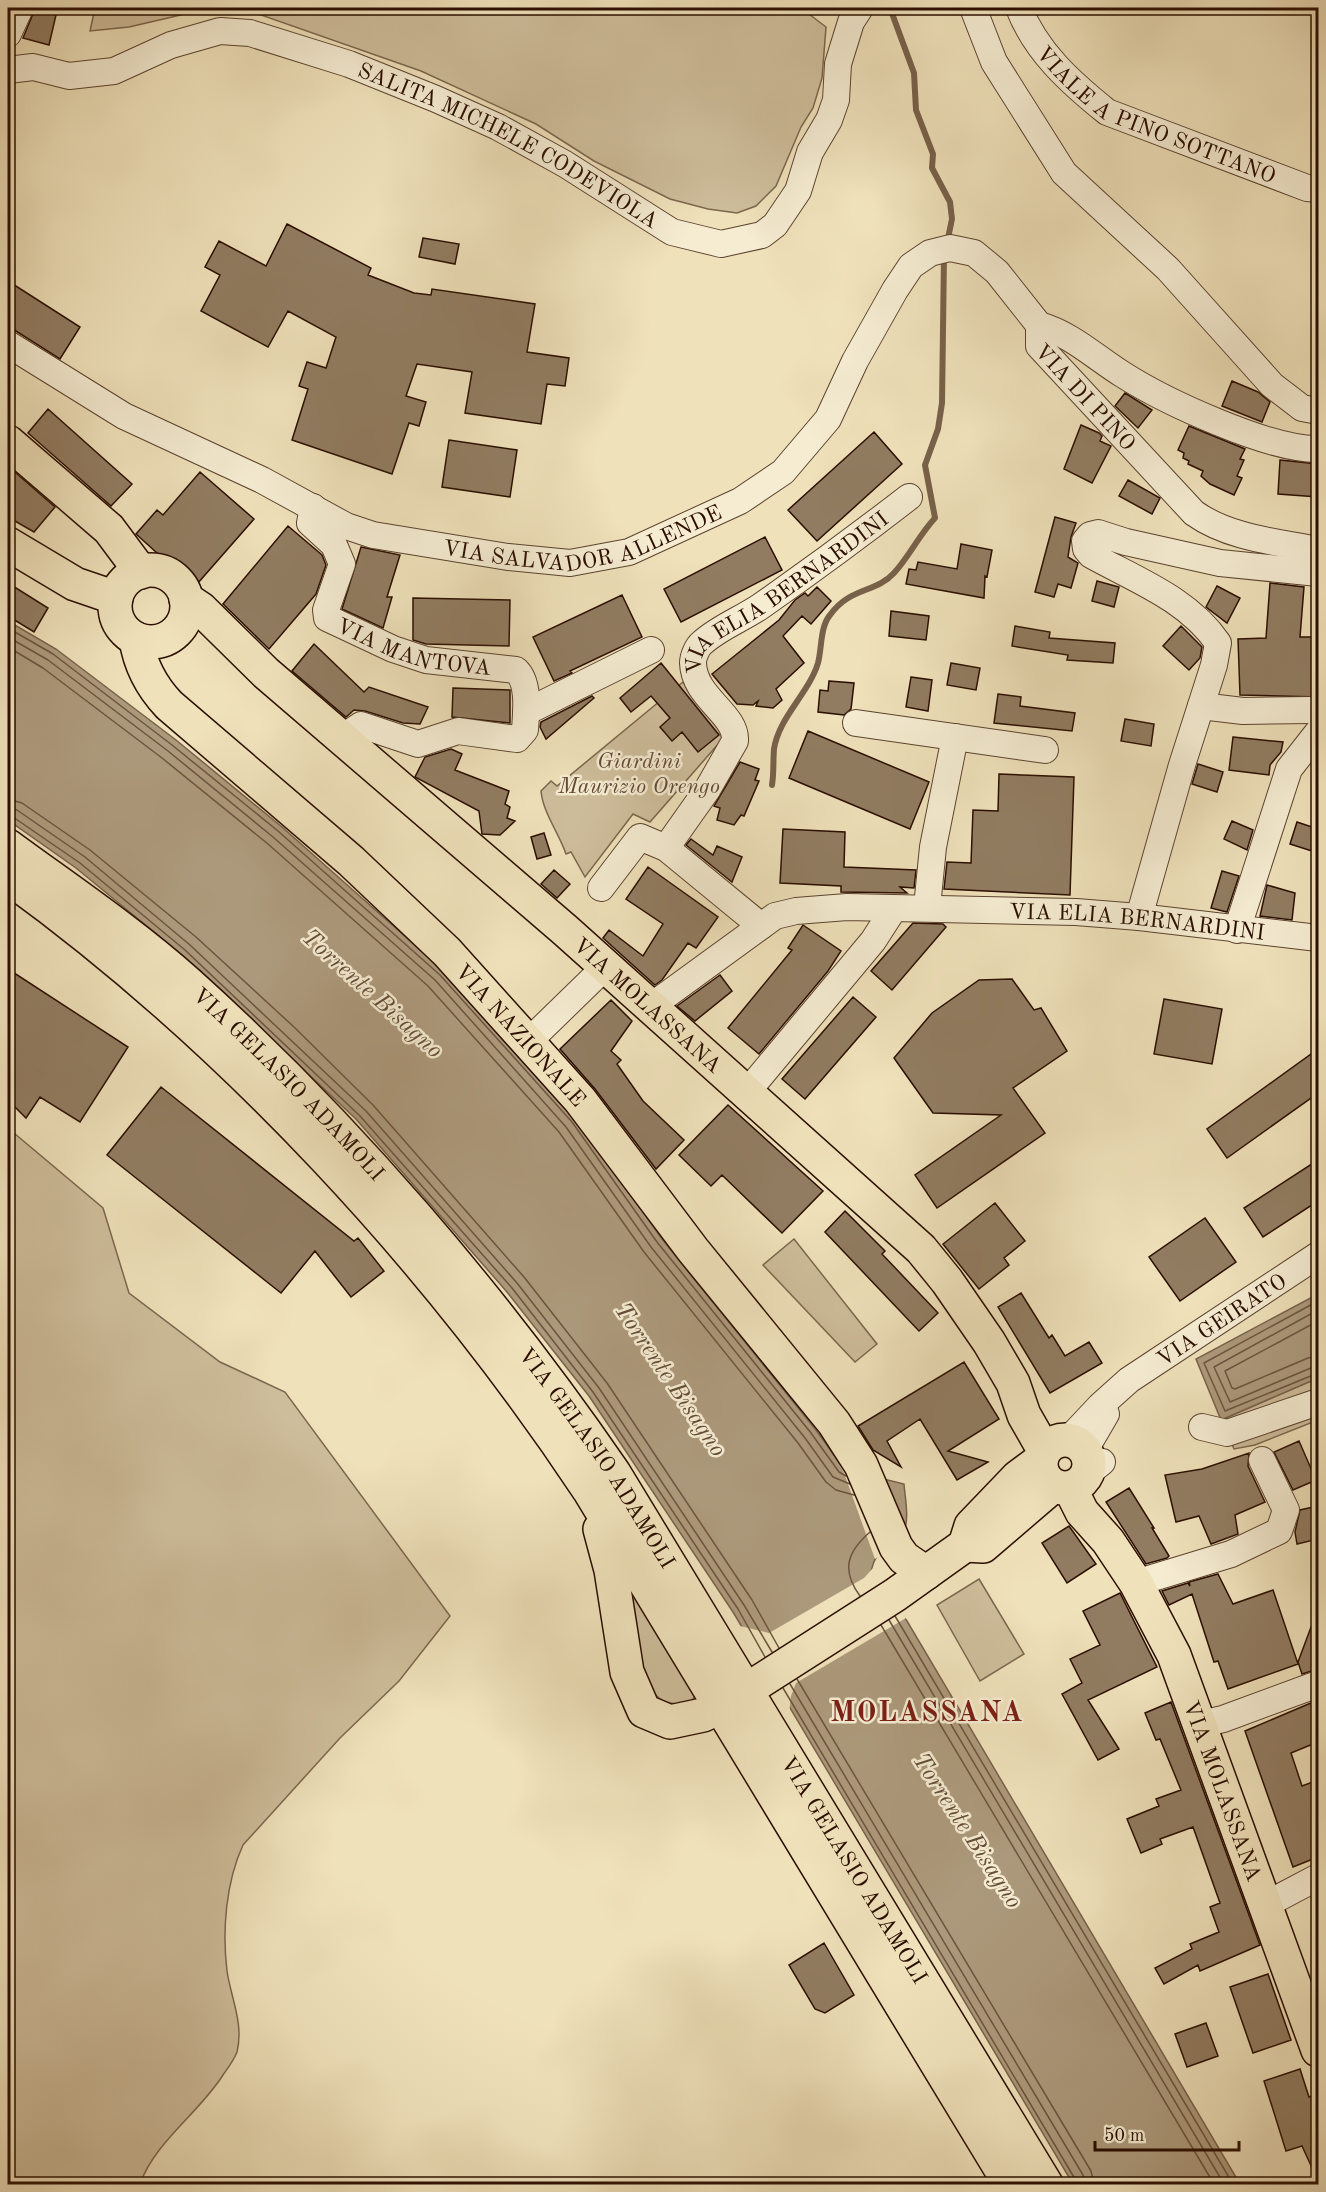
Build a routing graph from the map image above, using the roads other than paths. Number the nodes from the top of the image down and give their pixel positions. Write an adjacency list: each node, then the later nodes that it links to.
1 (20, 8): 5 (street)
2 (860, 8): 7 (street, SALITA MICHELE CODEVIOLA)
3 (973, 8): 12 (street)
4 (1019, 8): 9 (street, VIALE A PINO SOTTANO)
5 (8, 34)
6 (8, 53): 7 (street)
7 (33, 67): 8 (street, SALITA MICHELE CODEVIOLA)
8 (8, 70)
9 (1318, 189)
10 (1039, 325): 14 (street, VIA DI PINO); 16 (street, VIA SALVADOR ALLENDE); 18 (street, VIA DI PINO)
11 (8, 344): 16 (street, VIA SALVADOR ALLENDE)
12 (1318, 411)
13 (8, 442): 19 (main road)
14 (1318, 449)
15 (909, 497): 34 (street, VIA ELIA BERNARDINI)
16 (313, 507): 27 (street, VIA MANTOVA)
17 (8, 544): 21 (main road)
18 (1318, 550)
19 (141, 572): 21 (main road); 22 (main road)
20 (1318, 573): 26 (street)
21 (116, 597): 23 (main road)
22 (186, 599): 23 (main road); 25 (main road, VIA MOLASSANA)
23 (157, 637): 25 (main road, VIA MOLASSANA); 45 (main road, VIA NAZIONALE)
24 (651, 650): 27 (street)
25 (250, 658): 30 (main road, VIA MOLASSANA)
26 (1201, 706): 28 (street); 39 (street)
27 (526, 712): 30 (street, VIA MANTOVA)
28 (1316, 721): 41 (street)
29 (856, 723): 31 (street)
30 (343, 737): 43 (main road, VIA MOLASSANA)
31 (955, 737): 32 (street); 37 (street)
32 (1045, 750)
33 (8, 846): 56 (main road, VIA GELASIO ADAMOLI)
34 (666, 848): 36 (street); 40 (street)
35 (8, 877): 52 (main road, VIA GELASIO ADAMOLI)
36 (601, 888)
37 (927, 907): 38 (street, VIA ELIA BERNARDINI); 39 (street, VIA ELIA BERNARDINI)
38 (893, 910): 40 (street, VIA ELIA BERNARDINI); 46 (street)
39 (1139, 916): 41 (street, VIA ELIA BERNARDINI)
40 (761, 926): 44 (street, VIA ELIA BERNARDINI)
41 (1237, 930): 42 (street, VIA ELIA BERNARDINI)
42 (1316, 942)
43 (605, 967): 44 (main road, VIA MOLASSANA); 45 (street)
44 (650, 1007): 46 (main road, VIA MOLASSANA)
45 (528, 1042): 54 (main road, VIA NAZIONALE)
46 (747, 1092): 51 (main road, VIA MOLASSANA)
47 (1318, 1255): 51 (street, VIA GEIRATO)
48 (1318, 1402): 50 (street)
49 (1202, 1427): 50 (street)
50 (1254, 1444): 53 (street)
51 (1070, 1463): 53 (main road, VIA MOLASSANA); 54 (main road)
52 (589, 1490): 56 (main road, VIA GELASIO ADAMOLI); 56 (main road)
53 (1136, 1582): 57 (main road, VIA MOLASSANA)
54 (909, 1585): 56 (main road)
55 (1318, 1684): 57 (street)
56 (743, 1692): 61 (main road, VIA GELASIO ADAMOLI); 62 (main road, VIA GELASIO ADAMOLI)
57 (1201, 1724): 59 (main road, VIA MOLASSANA)
58 (1318, 1877): 59 (street)
59 (1267, 1904): 60 (main road, VIA MOLASSANA)
60 (1318, 2050)
61 (1010, 2184)
62 (1046, 2184)

